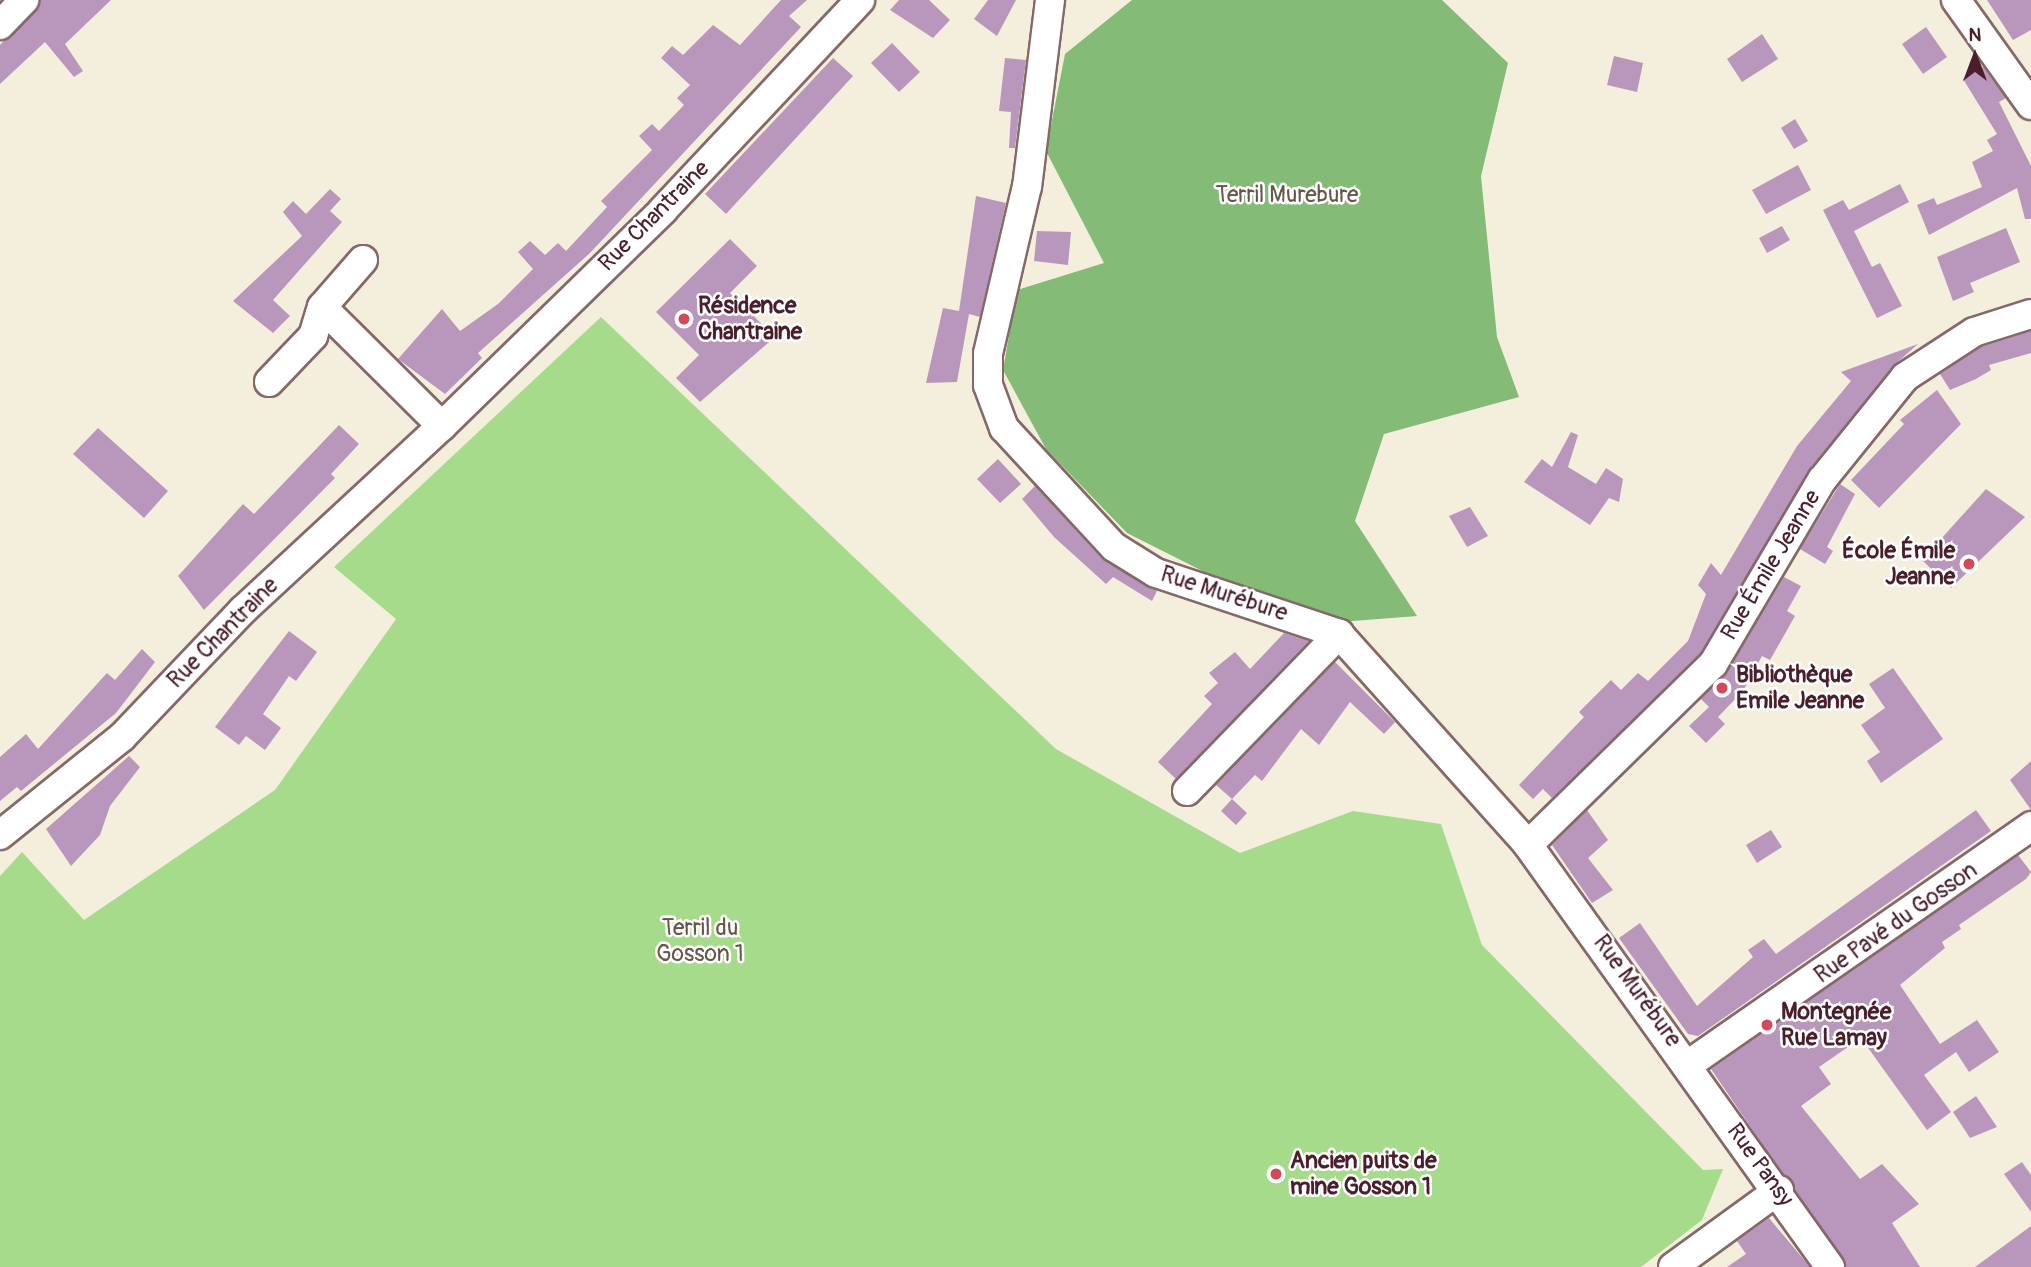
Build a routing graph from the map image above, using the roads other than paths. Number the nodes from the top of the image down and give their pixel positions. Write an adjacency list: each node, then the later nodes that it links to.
1 (24, 0): 5 (street)
2 (860, 0): 11 (street, Rue Chantraine)
3 (1050, 0): 12 (street, Rue Murébure)
4 (1956, 0): 6 (street)
5 (0, 25)
6 (2031, 105)
7 (363, 260): 8 (street)
8 (322, 307): 10 (street); 11 (street)
9 (2031, 314): 16 (street, Rue Émile Jeanne)
10 (270, 382)
11 (442, 426): 14 (street, Rue Chantraine)
12 (1339, 634): 13 (street); 16 (street, Rue Murébure)
13 (1187, 791)
14 (0, 835)
15 (2026, 840): 17 (street, Rue Pavé du Gosson)
16 (1528, 845): 17 (street, Rue Murébure)
17 (1689, 1063): 18 (street, Rue Pansy)
18 (1779, 1190): 19 (street); 20 (street, Rue Pansy)
19 (1673, 1267)
20 (1830, 1267)

